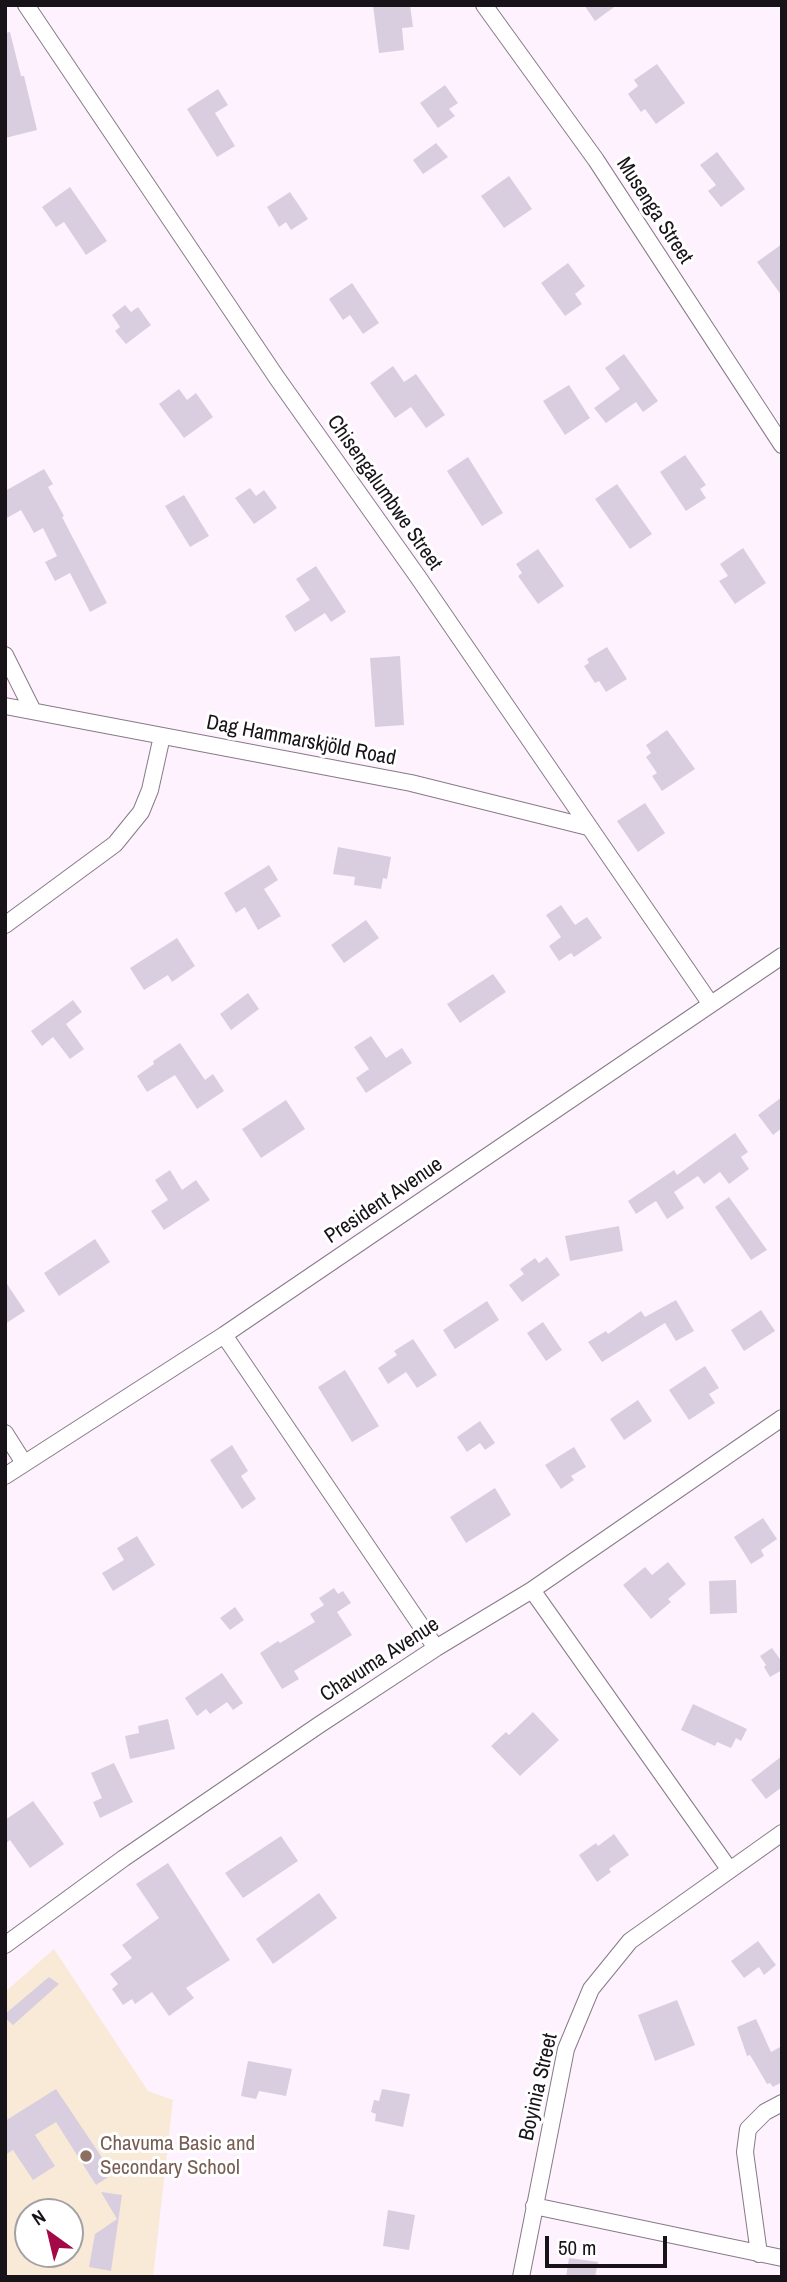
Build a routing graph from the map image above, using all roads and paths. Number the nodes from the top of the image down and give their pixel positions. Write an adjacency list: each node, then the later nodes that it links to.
1 (26, 5): 3 (street, Chisengalumbwe Street)
2 (484, 5): 4 (street, Musenga Street)
3 (277, 378): 9 (street); 12 (street, Chisengalumbwe Street)
4 (782, 444)
5 (5, 655): 7 (street)
6 (5, 706): 7 (street, Dag Hammarskjöld Road)
7 (33, 712): 8 (street, Dag Hammarskjöld Road)
8 (162, 736): 9 (street, Dag Hammarskjöld Road); 10 (street)
9 (588, 827): 12 (street)
10 (5, 925)
11 (782, 956): 12 (street, President Avenue)
12 (710, 1003): 13 (street, President Avenue)
13 (224, 1335): 16 (street, President Avenue); 19 (street)
14 (782, 1418): 18 (street, Chavuma Avenue)
15 (5, 1433): 16 (street)
16 (24, 1463): 17 (street, President Avenue)
17 (5, 1476)
18 (532, 1590): 19 (street, Chavuma Avenue); 21 (street)
19 (436, 1648): 22 (street, Chavuma Avenue)
20 (782, 1833): 21 (street, Boyinia Street)
21 (729, 1869): 24 (street, Boyinia Street)
22 (5, 1945)
23 (782, 2104): 25 (street)
24 (534, 2206): 25 (street); 27 (street, Boyinia Street)
25 (759, 2254): 26 (street)
26 (782, 2258)
27 (521, 2277)

